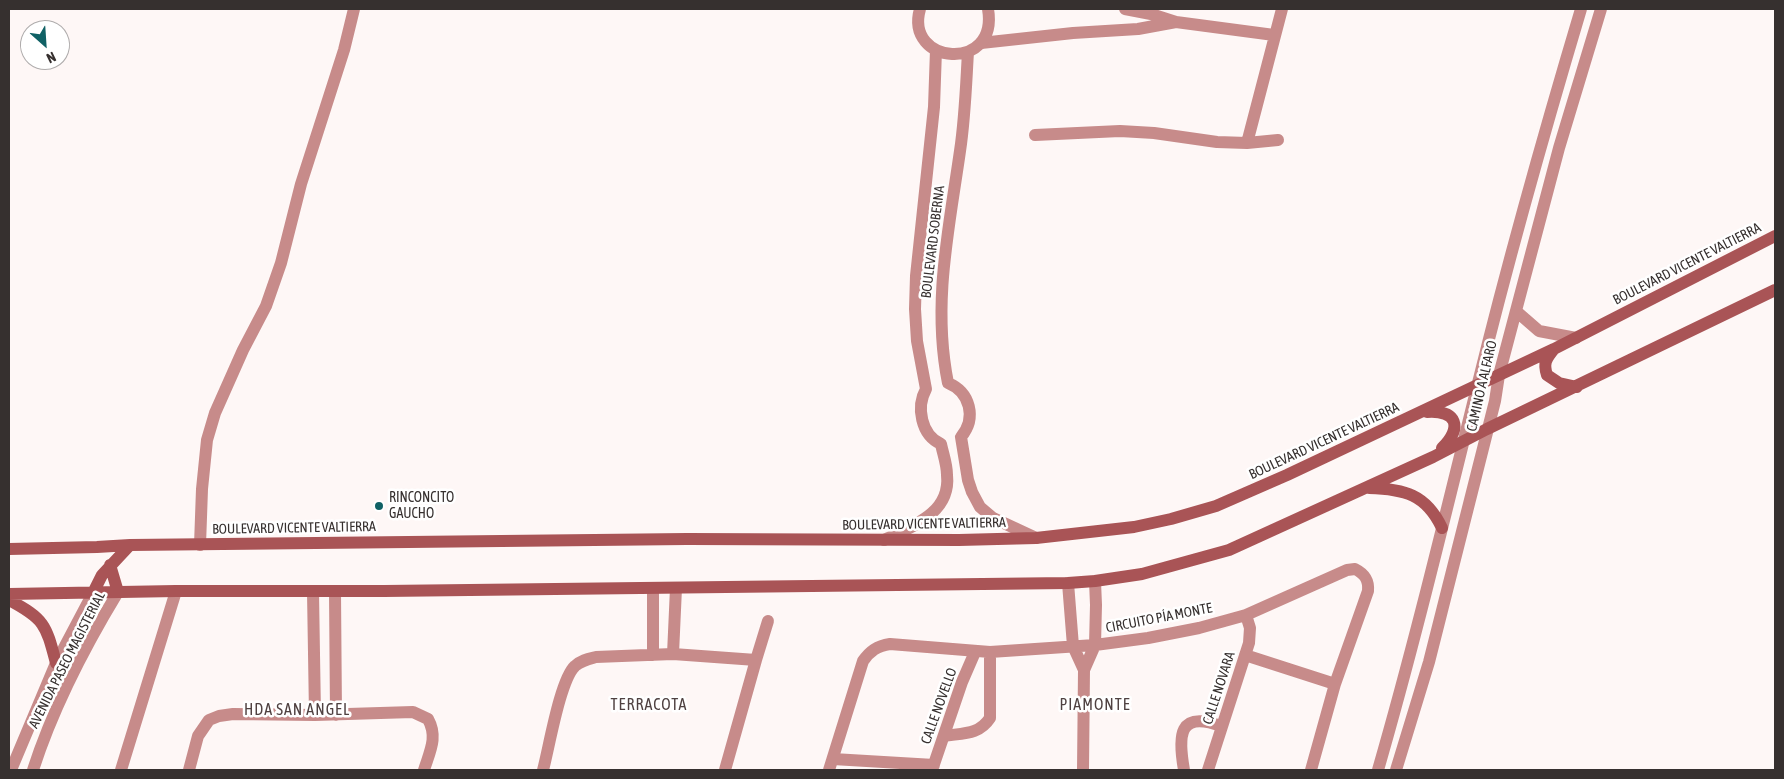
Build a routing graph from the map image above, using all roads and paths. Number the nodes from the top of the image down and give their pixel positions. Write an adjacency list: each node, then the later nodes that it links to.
1 (354, 9): 37 (street)
2 (920, 9): 11 (street)
3 (988, 9): 10 (street)
4 (1125, 9): 8 (street)
5 (1282, 9): 9 (street)
6 (1581, 9): 23 (street, CAMINO A ALFARO)
7 (1601, 9): 18 (street, CAMINO A ALFARO)
8 (1176, 22): 9 (street); 10 (street)
9 (1274, 35): 15 (street)
10 (981, 43): 12 (street)
11 (936, 50): 12 (street); 25 (street, BOULEVARD SOBERNA)
12 (968, 52): 22 (street, BOULEVARD SOBERNA)
13 (1035, 135): 15 (street)
14 (1278, 140): 15 (street)
15 (1247, 143)
16 (1775, 236): 19 (main road, BOULEVARD VICENTE VALTIERRA)
17 (1775, 290): 24 (main road)
18 (1516, 311): 19 (street); 21 (street, CAMINO A ALFARO)
19 (1576, 338): 20 (main road, BOULEVARD VICENTE VALTIERRA)
20 (1554, 349): 21 (main road, BOULEVARD VICENTE VALTIERRA); 24 (main road)
21 (1499, 375): 23 (main road, BOULEVARD VICENTE VALTIERRA); 27 (street, CAMINO A ALFARO)
22 (948, 383): 25 (street); 28 (street)
23 (1477, 384): 26 (main road, BOULEVARD VICENTE VALTIERRA); 29 (street, CAMINO A ALFARO)
24 (1576, 387): 27 (main road)
25 (926, 389): 30 (street, BOULEVARD SOBERNA)
26 (1422, 412): 31 (main road); 34 (main road, BOULEVARD VICENTE VALTIERRA)
27 (1487, 429): 29 (main road); 64 (street, CAMINO A ALFARO)
28 (961, 437): 30 (street); 34 (street)
29 (1464, 441): 31 (main road); 33 (street, CAMINO A ALFARO)
30 (941, 444): 35 (street, BOULEVARD SOBERNA)
31 (1433, 457): 32 (main road)
32 (1366, 488): 33 (main road); 40 (main road)
33 (1442, 528): 63 (street, CAMINO A ALFARO)
34 (1036, 538): 35 (main road, BOULEVARD VICENTE VALTIERRA)
35 (883, 541): 37 (main road, BOULEVARD VICENTE VALTIERRA)
36 (130, 545): 37 (main road, BOULEVARD VICENTE VALTIERRA); 38 (main road, BOULEVARD VICENTE VALTIERRA); 39 (main road)
37 (200, 545)
38 (9, 549)
39 (110, 565): 45 (main road); 48 (main road)
40 (1094, 582): 41 (main road); 53 (street)
41 (1068, 583): 43 (main road); 54 (street)
42 (654, 588): 43 (main road); 47 (main road); 58 (street)
43 (676, 588): 57 (street)
44 (176, 591): 45 (main road); 46 (main road); 74 (street)
45 (118, 592): 48 (main road); 73 (street, AVENIDA PASEO MAGISTERIAL)
46 (313, 592): 47 (main road); 66 (street)
47 (334, 592): 67 (street)
48 (93, 593): 49 (main road); 61 (street, AVENIDA PASEO MAGISTERIAL)
49 (9, 594)
50 (9, 600): 61 (main road)
51 (1246, 615): 53 (street, CIRCUITO PÍA MONTE); 59 (street, CALLE NOVARA); 65 (street, CIRCUITO PÍA MONTE)
52 (768, 621): 60 (street)
53 (1095, 645): 54 (street, CIRCUITO PÍA MONTE); 62 (street)
54 (1073, 646): 56 (street, CIRCUITO PÍA MONTE); 62 (street)
55 (975, 652): 56 (street, CIRCUITO PÍA MONTE); 69 (street, CALLE NOVELLO); 70 (street, CIRCUITO PÍA MONTE)
56 (990, 652): 69 (street)
57 (673, 654): 58 (street); 60 (street)
58 (653, 655): 77 (street)
59 (1245, 655): 65 (street); 68 (street, CALLE NOVARA)
60 (756, 660): 78 (street)
61 (56, 663): 72 (street, AVENIDA PASEO MAGISTERIAL)
62 (1084, 670): 79 (street)
63 (1405, 677): 64 (street); 83 (street, CAMINO A ALFARO)
64 (1423, 681): 84 (street, CAMINO A ALFARO)
65 (1335, 684): 82 (street, CIRCUITO PÍA MONTE)
66 (315, 715): 67 (street); 75 (street)
67 (336, 715): 76 (street)
68 (1221, 726): 80 (street); 81 (street, CALLE NOVARA)
69 (944, 736): 71 (street, CALLE NOVELLO)
70 (831, 765): 71 (street)
71 (933, 768)
72 (11, 770)
73 (32, 770)
74 (121, 770)
75 (189, 770)
76 (424, 770)
77 (544, 770)
78 (725, 770)
79 (1083, 770)
80 (1184, 770)
81 (1208, 770)
82 (1311, 770)
83 (1378, 770)
84 (1396, 770)

